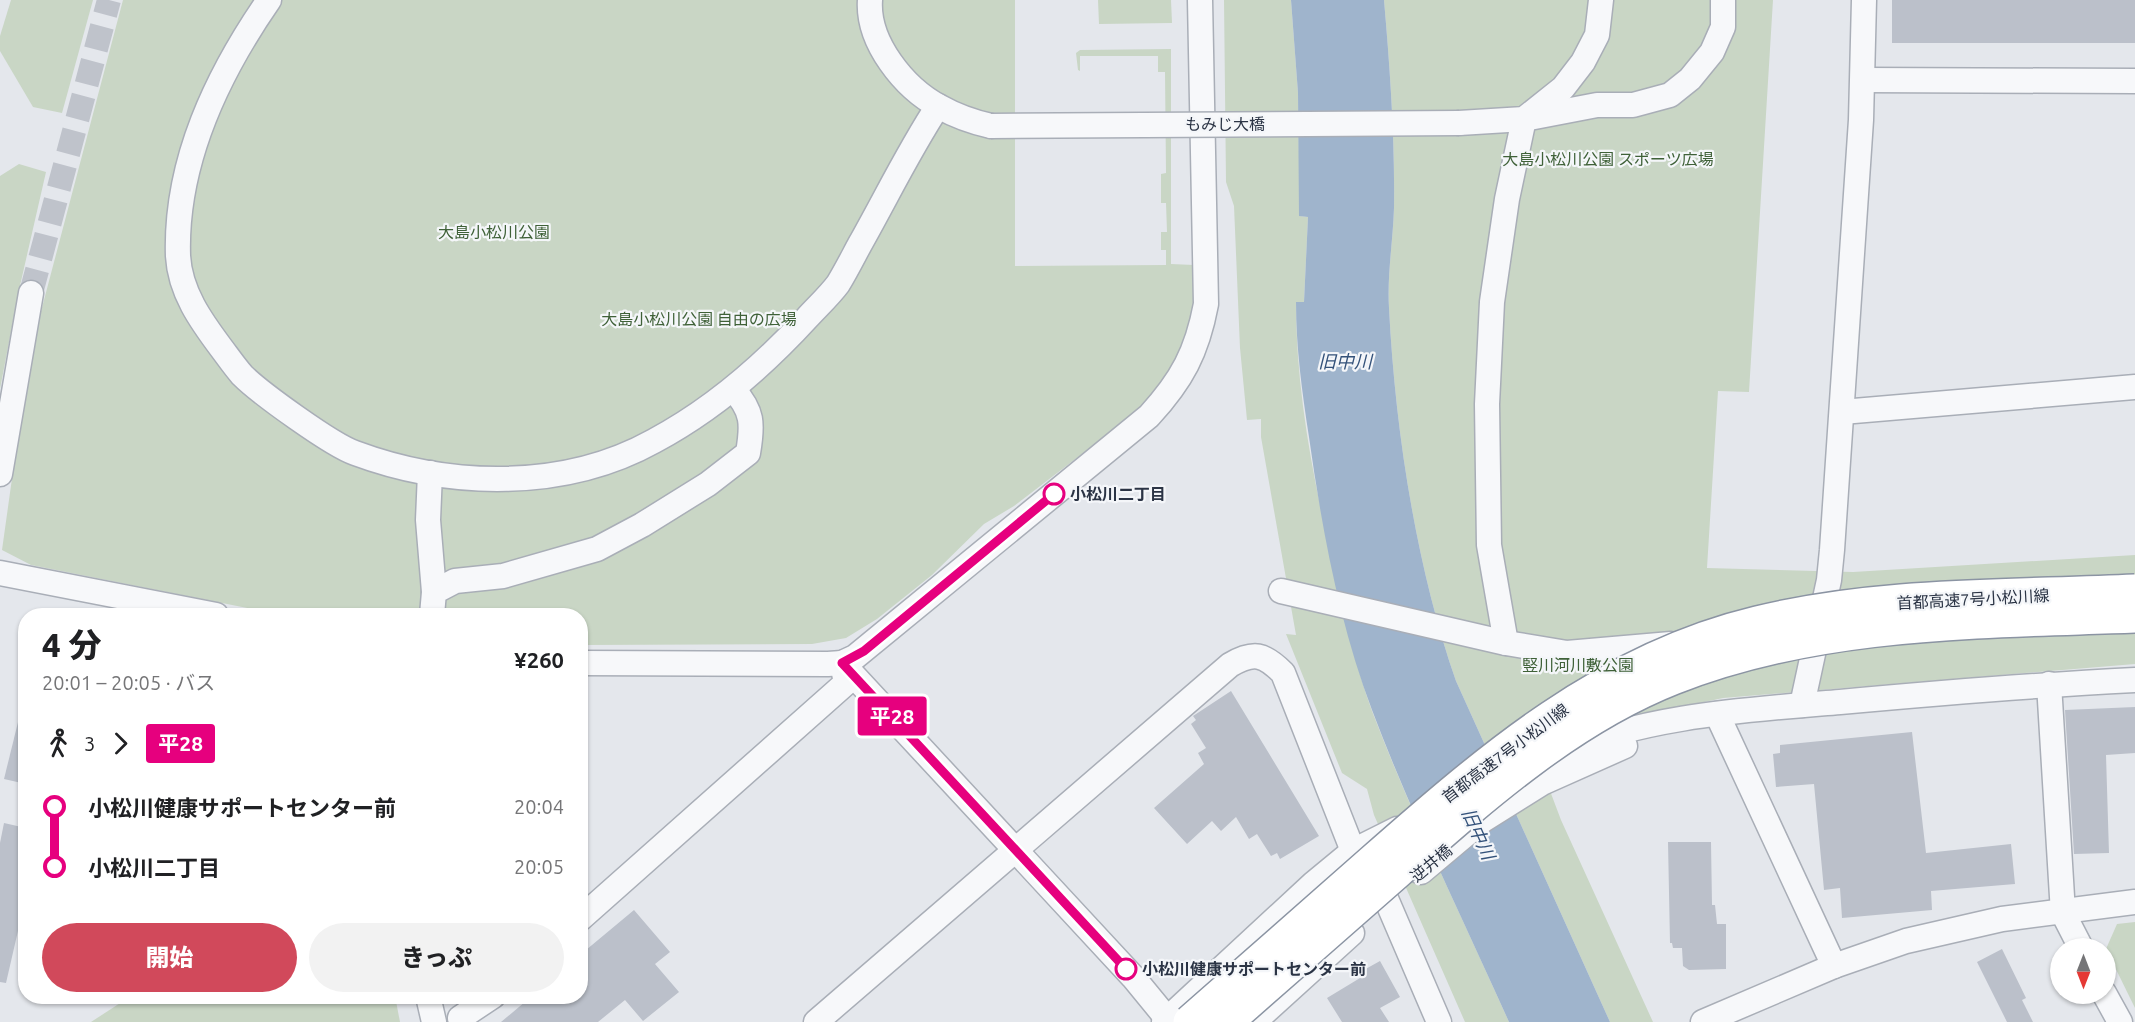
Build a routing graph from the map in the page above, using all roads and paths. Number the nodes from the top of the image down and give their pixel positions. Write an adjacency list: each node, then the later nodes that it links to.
1 (269, 0): 15 (street)
2 (870, 0): 9 (street, もみじ大橋)
3 (1200, 0): 26 (street)
4 (1601, 0): 10 (street)
5 (1723, 0): 10 (street, もみじ大橋)
6 (1864, 0): 7 (street)
7 (1863, 80): 8 (street); 14 (street)
8 (2135, 81)
9 (938, 106): 10 (street, もみじ大橋, bridge); 13 (street)
10 (1524, 119): 24 (street)
11 (31, 293): 16 (street)
12 (2135, 387): 14 (street)
13 (733, 389): 15 (street); 20 (street)
14 (1842, 412): 29 (street)
15 (430, 473): 20 (street)
16 (0, 474)
17 (0, 573): 21 (street)
18 (1281, 591): 24 (street)
19 (2135, 591): 44 (highway, 首都高速7号小松川線, bridge)
20 (433, 603)
21 (180, 608)
22 (2135, 616): 47 (highway, 首都高速7号小松川線, bridge)
23 (1790, 632): 24 (street)
24 (1506, 644)
25 (588, 663): 26 (street)
26 (842, 663): 32 (street); 36 (street)
27 (2135, 680): 28 (street)
28 (2049, 684): 29 (street); 37 (street)
29 (1802, 705): 30 (street)
30 (1718, 714): 31 (street); 39 (street)
31 (1566, 761): 33 (street, bridge); 34 (street, 逆井橋)
32 (1015, 849): 33 (street); 44 (street); 46 (street)
33 (1353, 851): 44 (street)
34 (1387, 900): 48 (street, 逆井橋); 49 (street)
35 (2135, 902): 37 (street)
36 (588, 912)
37 (2063, 913): 38 (street); 39 (street)
38 (2076, 938)
39 (1834, 966): 50 (street)
40 (430, 1004): 45 (street)
41 (476, 1004): 43 (street)
42 (2110, 1004): 51 (street)
43 (459, 1012)
44 (1173, 1021)
45 (434, 1022)
46 (816, 1022)
47 (1226, 1022)
48 (1254, 1022)
49 (1439, 1022)
50 (1703, 1022)
51 (2120, 1022)

